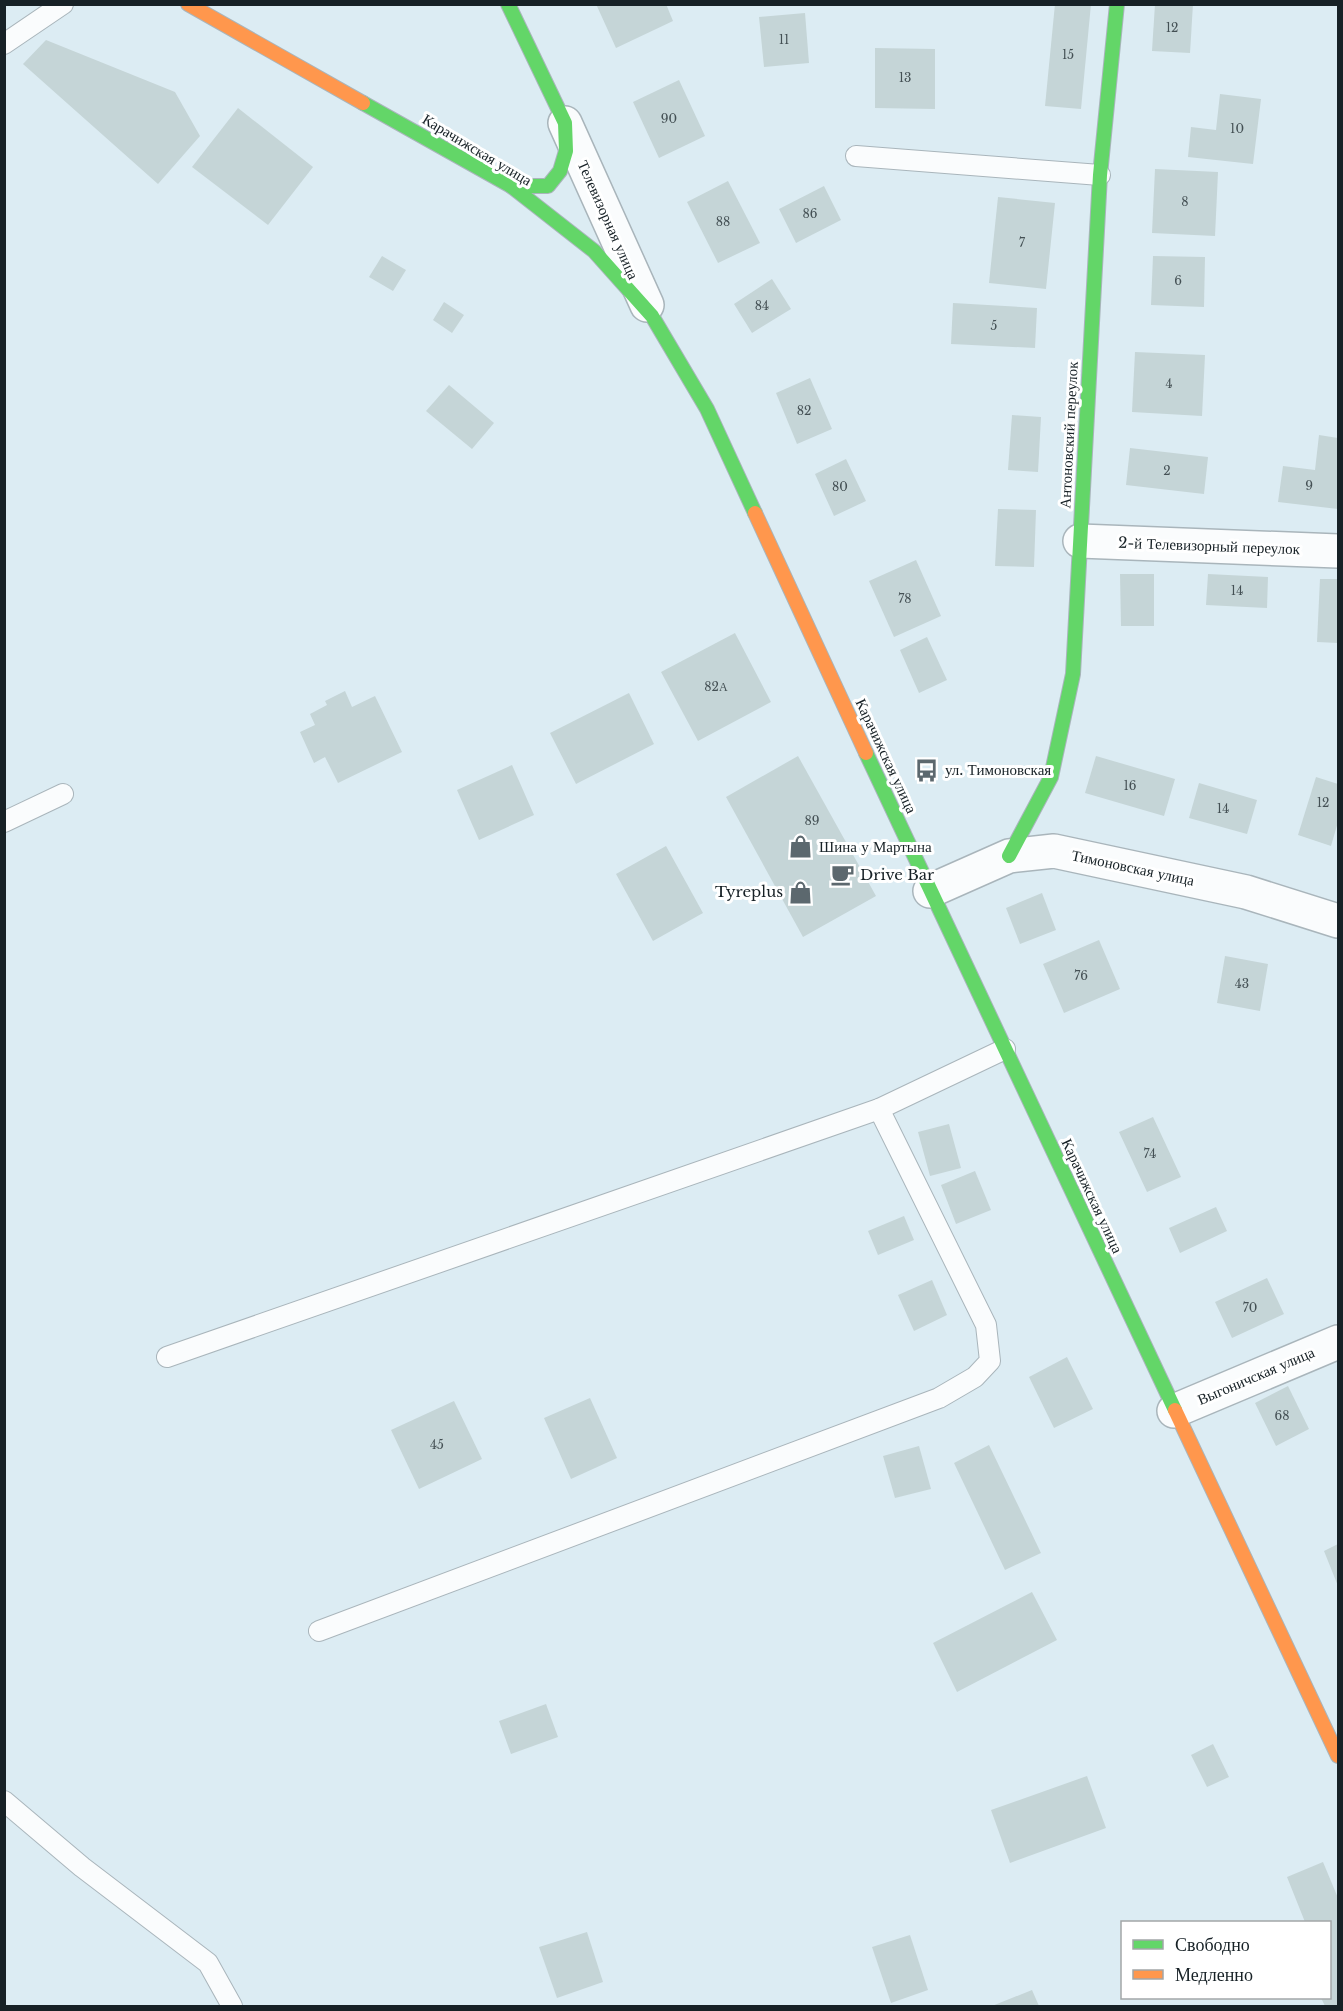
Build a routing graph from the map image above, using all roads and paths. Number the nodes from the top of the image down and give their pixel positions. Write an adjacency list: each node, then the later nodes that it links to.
1 (63, 4): 5 (lane)
2 (188, 4): 9 (main road, Карачижская улица)
3 (508, 4): 6 (main road, Телевизорная улица)
4 (1117, 4): 8 (main road, Антоновский переулок)
5 (4, 44)
6 (565, 123): 9 (main road, Телевизорная улица); 10 (street, Телевизорная улица)
7 (856, 156): 8 (lane)
8 (1100, 175): 11 (main road, Антоновский переулок)
9 (511, 186): 10 (main road, Карачижская улица)
10 (652, 316): 16 (main road, Карачижская улица)
11 (1080, 541): 12 (street, 2-й Телевизорный переулок); 15 (main road, Антоновский переулок)
12 (1338, 551)
13 (63, 794): 14 (lane)
14 (4, 822)
15 (1009, 856): 16 (street, Тимоновская улица); 17 (street, Тимоновская улица)
16 (930, 891): 18 (main road, Карачижская улица)
17 (1338, 921)
18 (1005, 1049): 19 (lane); 22 (main road, Карачижская улица)
19 (879, 1109): 21 (lane); 23 (lane)
20 (1338, 1342): 22 (street, Выгоничская улица)
21 (167, 1358)
22 (1174, 1411): 24 (main road, Карачижская улица)
23 (319, 1630)
24 (1336, 1746)
25 (4, 1801): 26 (lane)
26 (232, 2007)

